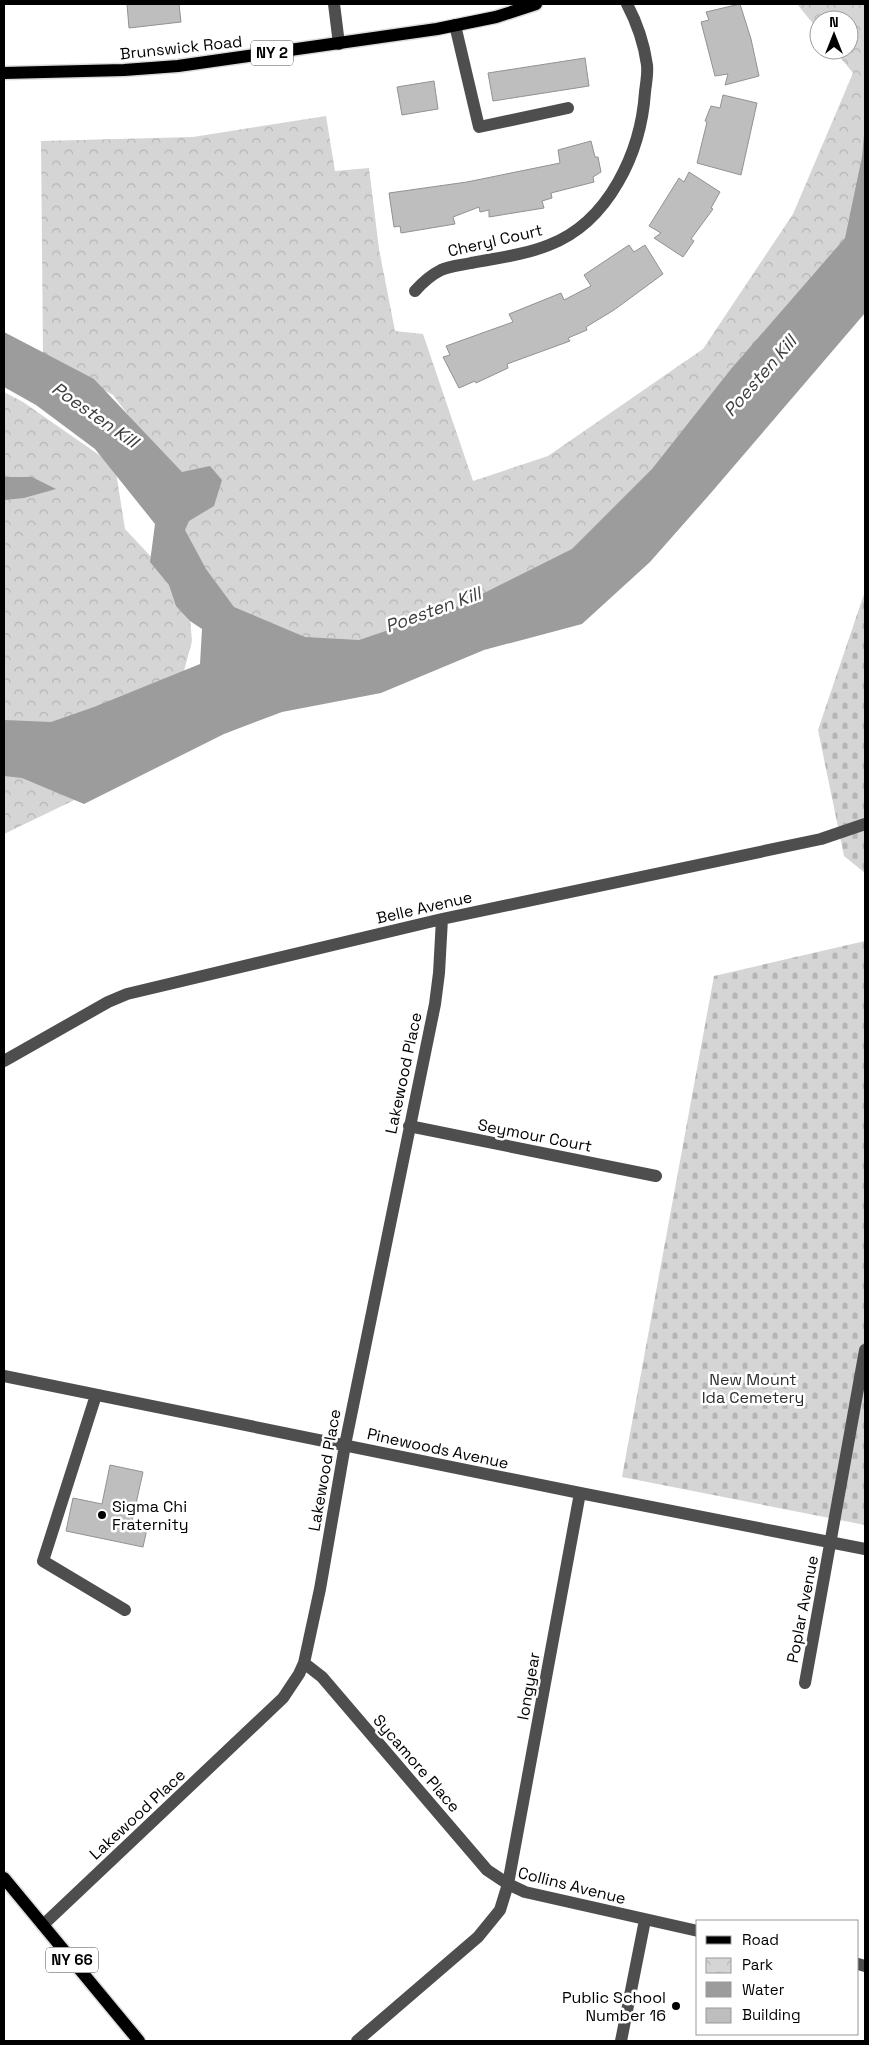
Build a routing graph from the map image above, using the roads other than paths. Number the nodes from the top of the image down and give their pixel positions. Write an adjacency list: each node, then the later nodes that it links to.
1 (334, 4): 5 (street)
2 (536, 4): 4 (main road, Brunswick Road / NY 2)
3 (627, 4): 8 (street, Cheryl Court)
4 (455, 25): 5 (main road, Brunswick Road / NY 2); 7 (street)
5 (338, 44): 6 (main road, Brunswick Road / NY 2)
6 (4, 73)
7 (568, 108)
8 (415, 290)
9 (865, 824): 10 (street, Belle Avenue)
10 (442, 919): 11 (street, Belle Avenue); 12 (street, Lakewood Place)
11 (4, 1061)
12 (409, 1126): 13 (street, Seymour Court); 17 (street, Lakewood Place)
13 (656, 1176)
14 (865, 1350): 19 (street, Poplar Avenue)
15 (4, 1376): 16 (street, Pinewoods Avenue)
16 (96, 1395): 17 (street, Pinewoods Avenue); 21 (street)
17 (345, 1445): 18 (street, Pinewoods Avenue); 22 (street, Lakewood Place)
18 (580, 1493): 19 (street, Pinewoods Avenue); 25 (street, longyear)
19 (831, 1542): 20 (street, Pinewoods Avenue); 23 (street, Poplar Avenue)
20 (865, 1549)
21 (125, 1610)
22 (304, 1663): 25 (street, Sycamore Place); 27 (street, Lakewood Place)
23 (805, 1683)
24 (4, 1878): 27 (main road, NY 66)
25 (508, 1884): 26 (street, Collins Avenue); 30 (street, Collins Avenue)
26 (645, 1920): 28 (street, Collins Avenue); 31 (street)
27 (43, 1925): 29 (main road, NY 66)
28 (696, 1931)
29 (139, 2041)
30 (357, 2041)
31 (621, 2041)

